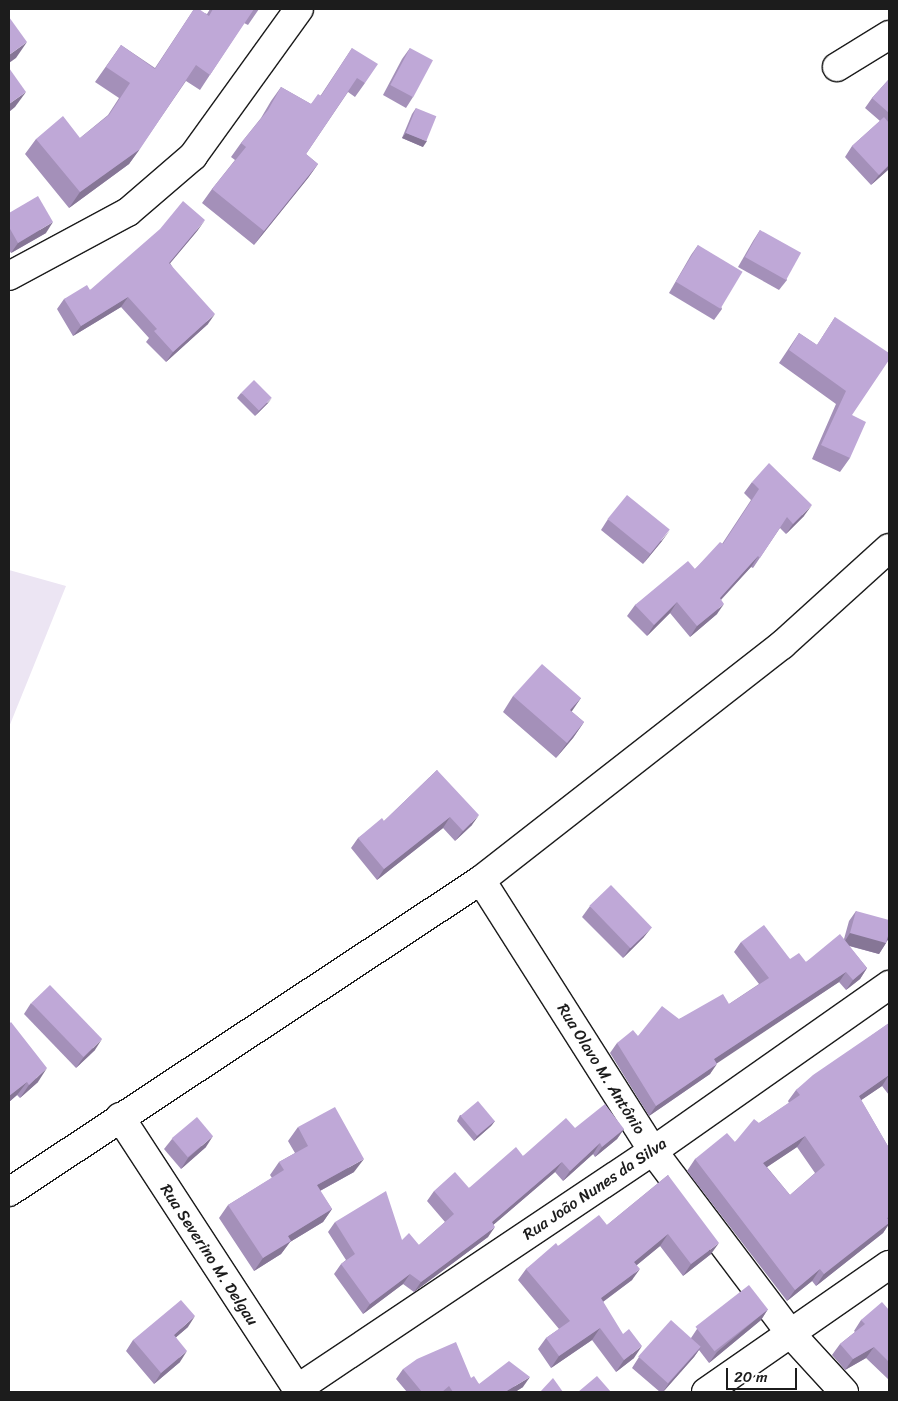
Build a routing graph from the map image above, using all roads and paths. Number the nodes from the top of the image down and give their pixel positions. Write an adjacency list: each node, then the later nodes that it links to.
1 (299, 9): 4 (street)
2 (889, 35): 3 (street)
3 (836, 67)
4 (9, 276)
5 (889, 548): 6 (street)
6 (481, 880): 8 (street); 9 (street, Rua Olavo M. Antônio)
7 (889, 985): 9 (street, Rua João Nunes da Silva)
8 (120, 1117): 10 (street); 13 (street, Rua Severino M. Delgau)
9 (653, 1151): 12 (street, Rua Olavo M. Antônio); 13 (street, Rua João Nunes da Silva)
10 (9, 1192)
11 (889, 1265): 12 (street)
12 (790, 1333): 14 (street); 15 (street, Rua Olavo M. Antônio)
13 (298, 1390)
14 (706, 1392)
15 (844, 1392)

